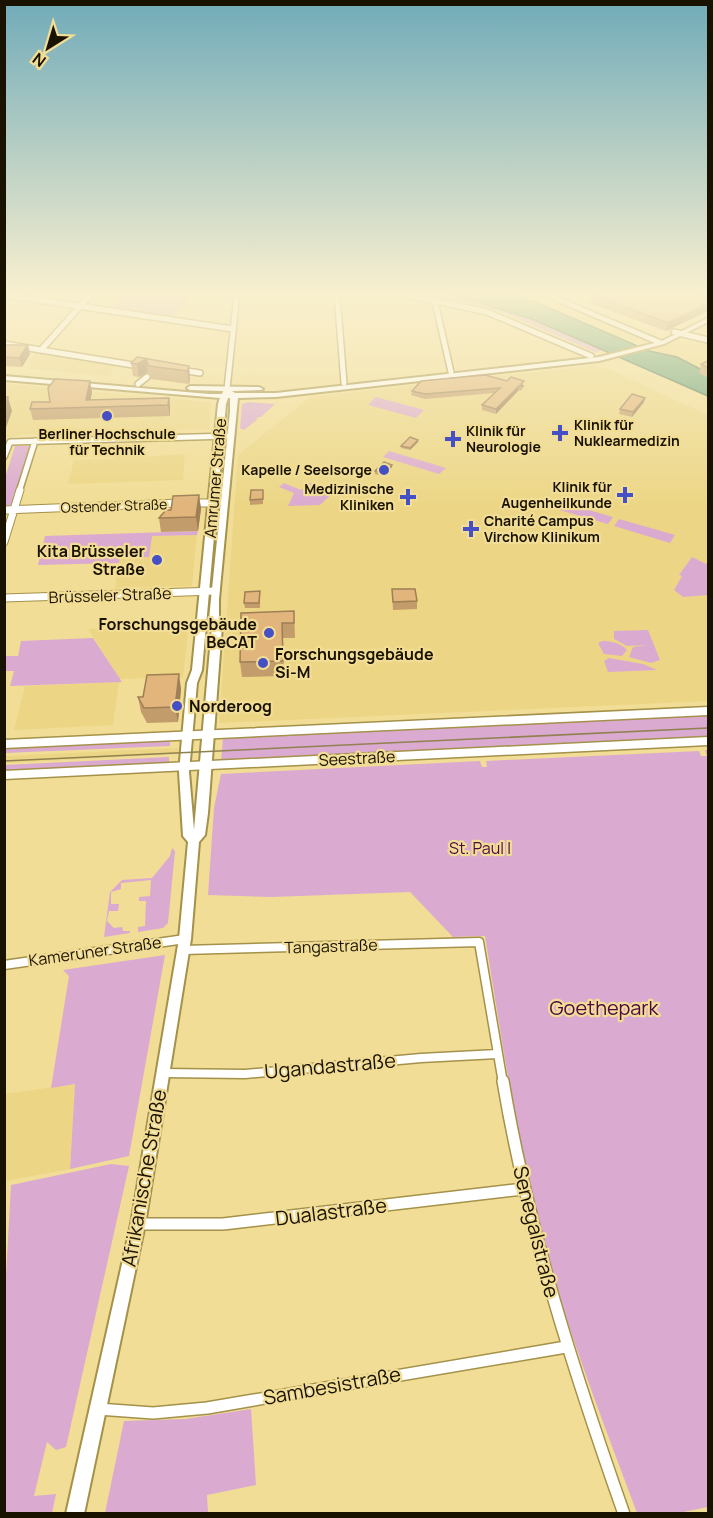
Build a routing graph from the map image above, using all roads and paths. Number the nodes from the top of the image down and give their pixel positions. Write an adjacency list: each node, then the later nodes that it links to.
1 (134, 365): 7 (street)
2 (229, 365): 16 (street)
3 (343, 365): 14 (street)
4 (449, 365): 9 (street)
5 (514, 365): 9 (main road)
6 (551, 365): 17 (main road)
7 (147, 367)
8 (173, 369): 10 (street)
9 (451, 372): 14 (main road)
10 (200, 373)
11 (150, 374): 15 (street)
12 (4, 376): 13 (main road)
13 (28, 377): 15 (main road); 16 (main road)
14 (344, 383): 16 (main road)
15 (138, 384): 16 (main road)
16 (225, 393): 17 (main road); 18 (main road, Amrumer Straße)
17 (234, 397): 19 (main road, Amrumer Straße)
18 (219, 436): 19 (street); 20 (street); 22 (main road, Amrumer Straße)
19 (230, 436): 23 (main road, Amrumer Straße)
20 (34, 441): 21 (street); 24 (street)
21 (4, 457)
22 (213, 503): 23 (street, Ostender Straße); 24 (street, Ostender Straße); 28 (main road, Amrumer Straße)
23 (224, 503): 27 (main road, Amrumer Straße)
24 (14, 509): 25 (street, Ostender Straße); 26 (street)
25 (4, 510)
26 (4, 542)
27 (216, 591): 28 (street, Brüsseler Straße); 31 (main road, Amrumer Straße)
28 (204, 592): 29 (street, Brüsseler Straße); 32 (main road, Amrumer Straße)
29 (4, 598)
30 (708, 711): 31 (main road, Seestraße)
31 (208, 734): 32 (main road, Seestraße); 35 (main road, Amrumer Straße)
32 (187, 735): 34 (main road, Seestraße); 36 (main road, Amrumer Straße)
33 (708, 741): 35 (main road, Seestraße)
34 (4, 744)
35 (206, 765): 36 (main road, Seestraße); 39 (main road, Afrikanische Straße)
36 (184, 766): 37 (main road, Seestraße); 38 (main road, Afrikanische Straße)
37 (4, 775)
38 (188, 802): 39 (main road); 40 (main road, Afrikanische Straße)
39 (203, 802): 40 (main road, Afrikanische Straße)
40 (194, 840): 42 (main road, Afrikanische Straße)
41 (479, 942): 42 (street, Tangastraße); 44 (street, Senegalstraße)
42 (184, 945): 43 (street, Kameruner Straße); 45 (main road, Afrikanische Straße)
43 (4, 965)
44 (497, 1054): 45 (street, Ugandastraße); 46 (street, Senegalstraße)
45 (163, 1073): 47 (main road, Afrikanische Straße)
46 (523, 1189): 47 (street, Dualastraße); 48 (street, Senegalstraße)
47 (138, 1224): 49 (main road, Afrikanische Straße)
48 (566, 1347): 49 (street, Sambesistraße); 51 (street, Senegalstraße)
49 (98, 1409): 50 (main road, Afrikanische Straße)
50 (75, 1514)
51 (624, 1514)

